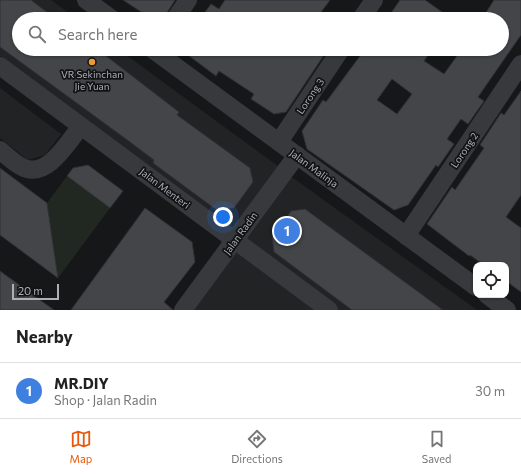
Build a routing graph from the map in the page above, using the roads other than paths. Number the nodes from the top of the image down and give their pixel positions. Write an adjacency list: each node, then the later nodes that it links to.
1 (86, 0): 4 (street)
2 (188, 0): 5 (street)
3 (374, 0): 6 (street)
4 (102, 12)
5 (180, 12)
6 (366, 12)
7 (163, 56): 12 (street, Jalan Malinja)
8 (337, 56): 12 (street, Lorong 3)
9 (521, 64): 15 (street, Lorong 2)
10 (0, 66): 11 (street, Jalan Menteri)
11 (81, 126): 13 (street); 16 (street, Jalan Menteri)
12 (279, 142): 14 (street, Jalan Malinja)
13 (0, 150)
14 (297, 155): 15 (street, Jalan Malinja); 16 (street, Jalan Radin)
15 (406, 236): 17 (street, Jalan Malinja)
16 (234, 240): 19 (street, Jalan Menteri); 20 (street, Jalan Radin)
17 (473, 285)
18 (491, 298): 21 (street)
19 (324, 309)
20 (183, 310)
21 (507, 310)

